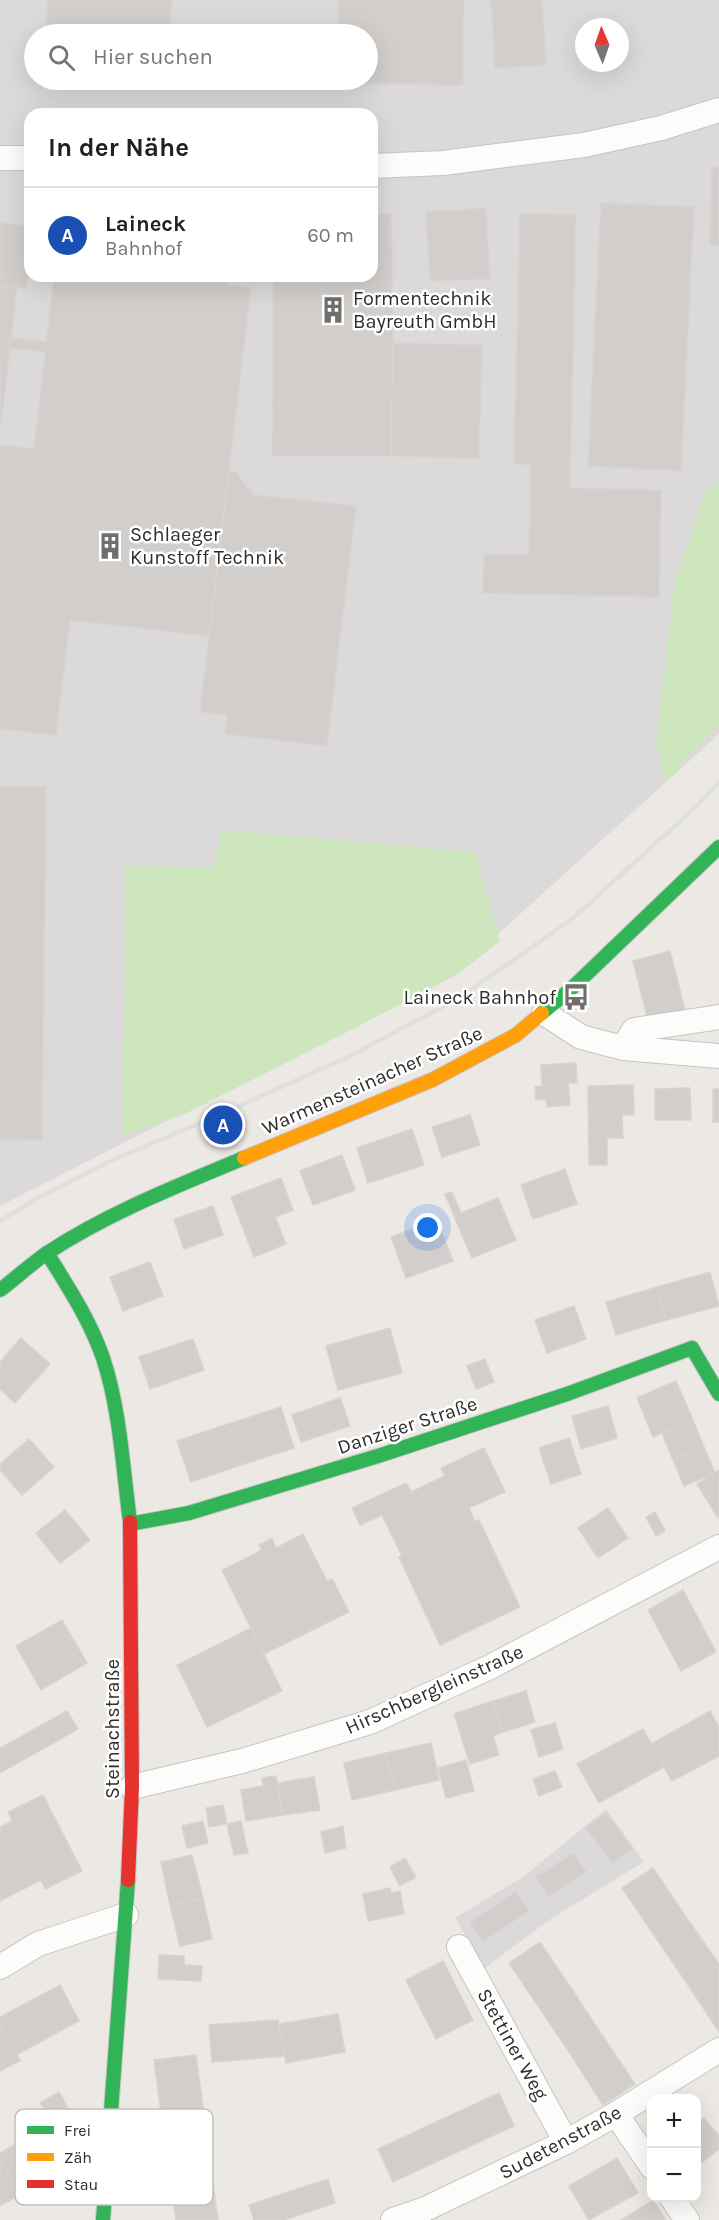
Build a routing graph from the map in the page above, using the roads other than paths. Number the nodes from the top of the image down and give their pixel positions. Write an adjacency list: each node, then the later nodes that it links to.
1 (719, 110): 4 (street)
2 (0, 158): 3 (street)
3 (24, 158)
4 (378, 166)
5 (719, 847): 6 (street, Warmensteinacher Straße)
6 (544, 1013): 8 (street); 10 (street, Warmensteinacher Straße)
7 (719, 1017): 8 (street)
8 (623, 1048): 9 (street)
9 (719, 1056)
10 (47, 1253): 11 (street, Warmensteinacher Straße); 13 (street, Steinachstraße)
11 (0, 1290)
12 (719, 1394): 13 (street, Danziger Straße)
13 (130, 1524): 15 (street, Steinachstraße)
14 (719, 1547): 15 (street, Hirschbergleinstraße)
15 (132, 1787): 16 (street, Steinachstraße)
16 (126, 1915): 18 (street); 20 (street, Steinachstraße)
17 (459, 1947): 22 (street, Stettiner Weg)
18 (0, 1967)
19 (719, 2050): 21 (street, Sudetenstraße)
20 (112, 2109)
21 (616, 2114): 22 (street, Sudetenstraße); 23 (street)
22 (566, 2142): 25 (street, Sudetenstraße)
23 (647, 2161)
24 (675, 2202): 26 (street)
25 (393, 2220)
26 (687, 2220)

